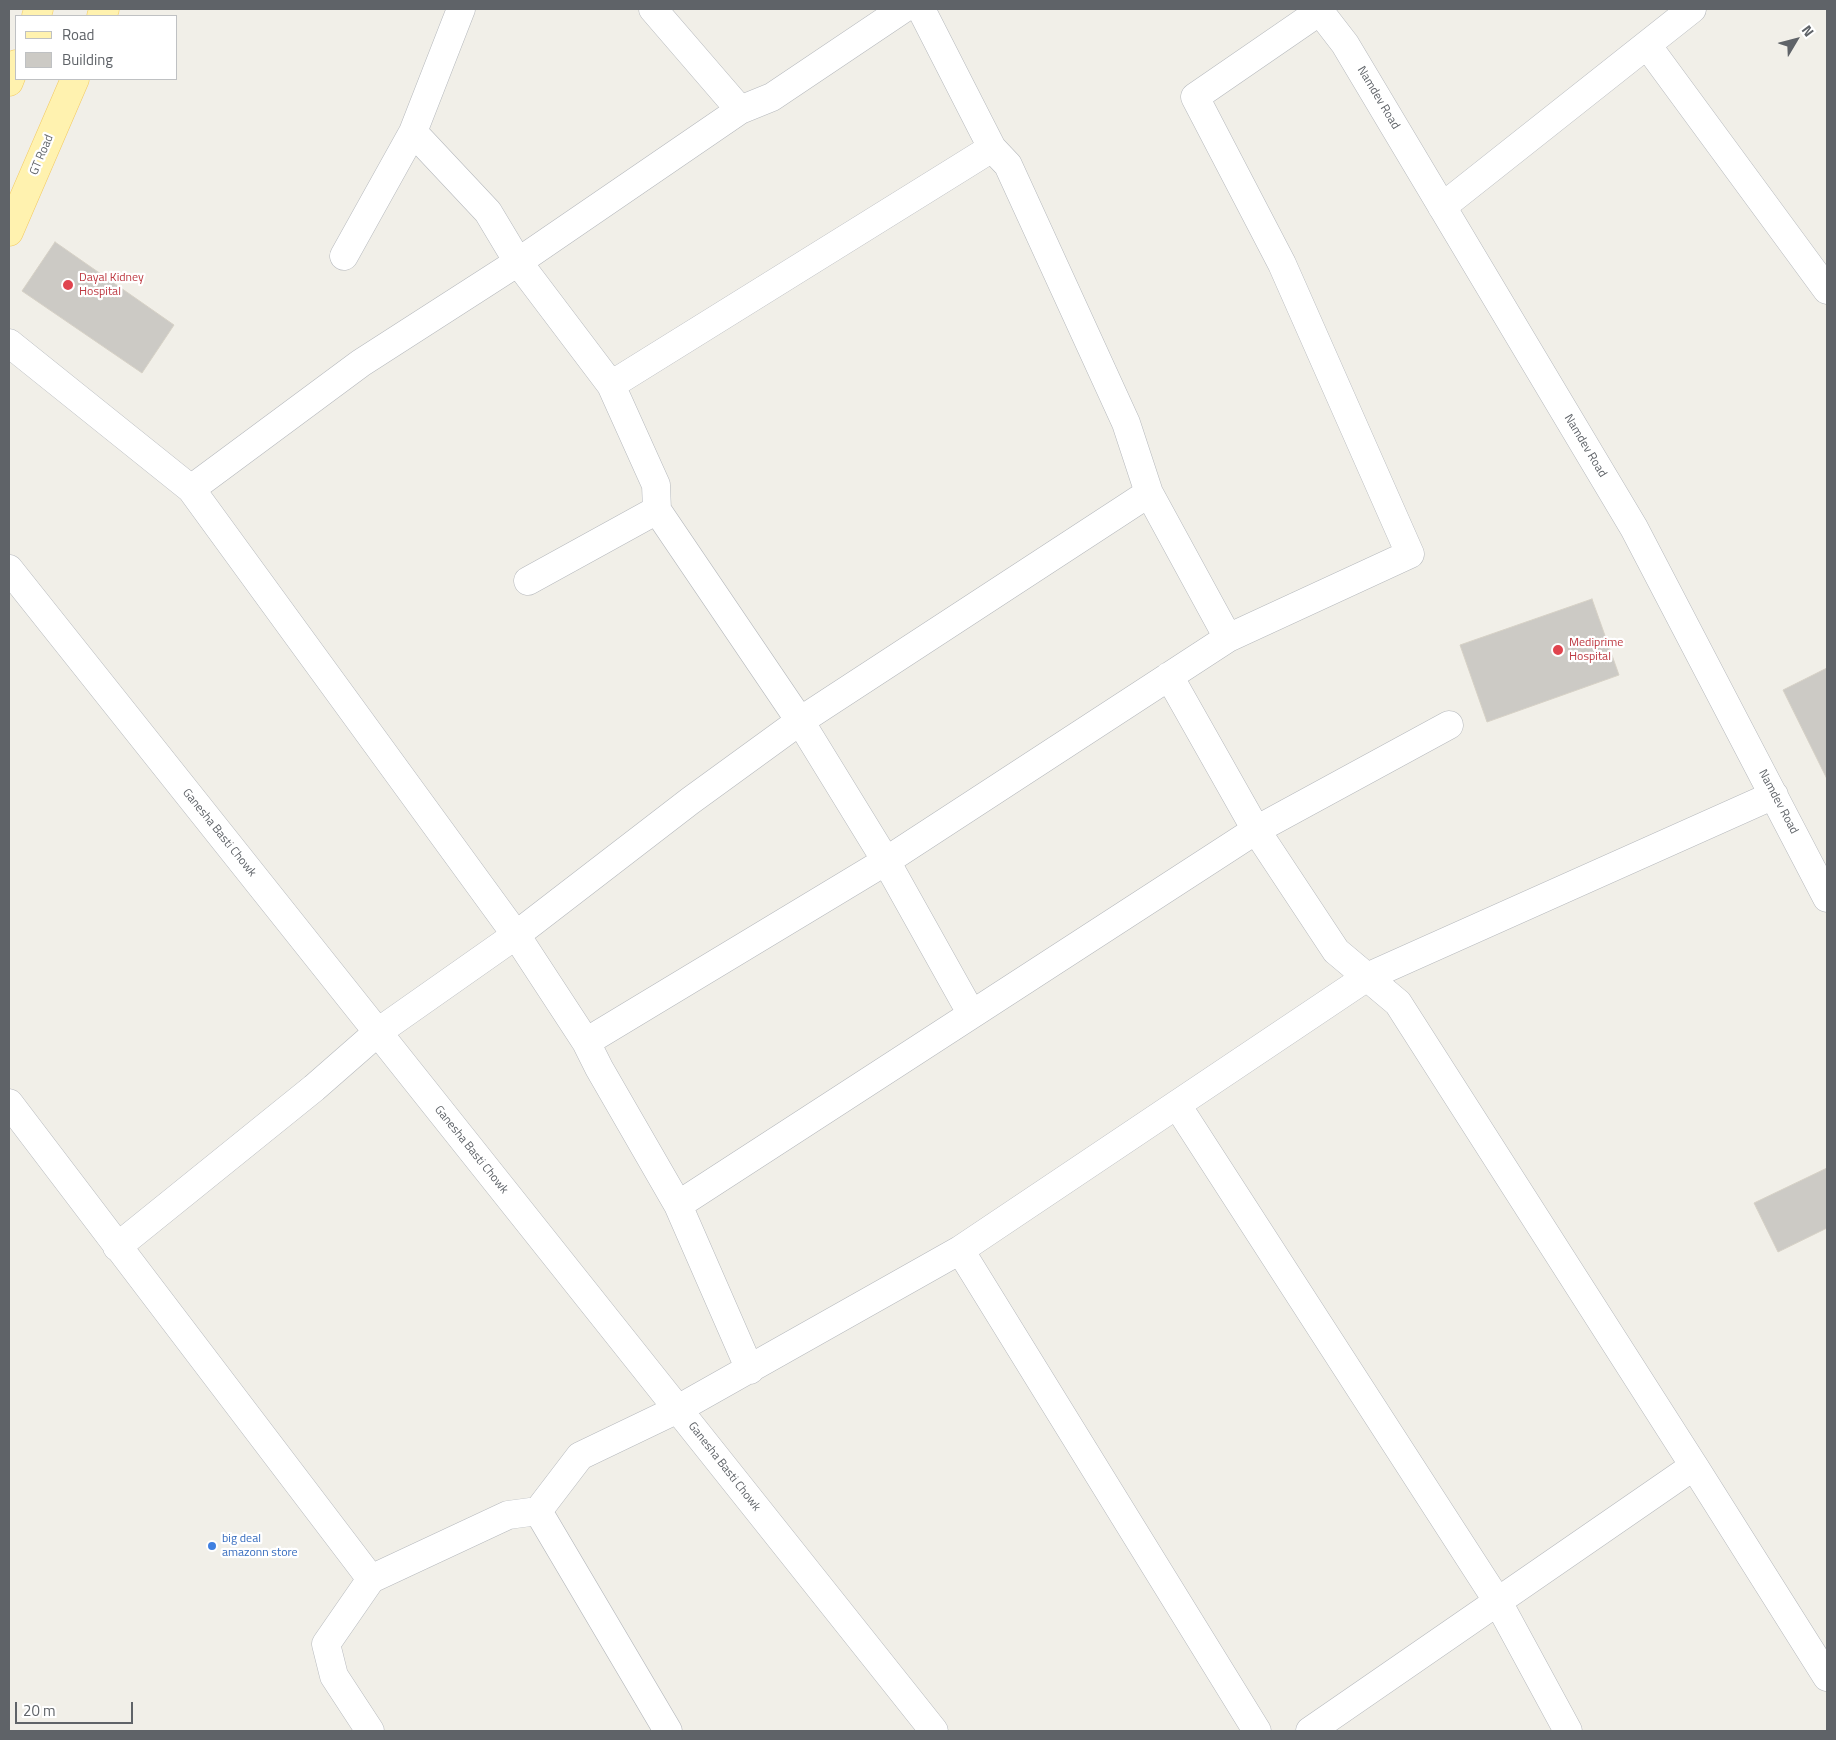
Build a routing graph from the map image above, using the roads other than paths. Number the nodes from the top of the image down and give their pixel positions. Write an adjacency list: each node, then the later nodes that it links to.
1 (461, 9): 12 (street)
2 (652, 9): 11 (street)
3 (903, 9): 11 (street)
4 (921, 9): 13 (street)
5 (1692, 9): 7 (street)
6 (1319, 10): 14 (street, Namdev Road); 26 (street)
7 (1646, 45): 14 (street); 18 (street)
8 (15, 67): 10 (main road)
9 (75, 80): 15 (main road, GT Road)
10 (9, 82)
11 (740, 110): 17 (street)
12 (413, 132): 16 (street); 17 (street)
13 (992, 148): 20 (street); 22 (street)
14 (1442, 207): 30 (street, Namdev Road)
15 (9, 232)
16 (344, 256)
17 (518, 262): 20 (street); 21 (street)
18 (1827, 290)
19 (9, 343): 21 (street)
20 (611, 386): 23 (street)
21 (191, 489): 34 (street)
22 (1149, 492): 26 (street); 28 (street)
23 (657, 510): 25 (street); 28 (street)
24 (9, 568): 37 (street, Ganesha Basti Chowk)
25 (528, 581)
26 (1228, 638): 27 (street)
27 (1169, 676): 31 (street); 32 (street)
28 (800, 721): 32 (street); 34 (street)
29 (1449, 725): 31 (street)
30 (1774, 796): 33 (street, Namdev Road); 35 (street)
31 (1256, 830): 35 (street); 36 (street)
32 (886, 861): 36 (street); 38 (street)
33 (1827, 898)
34 (516, 935): 37 (street); 38 (street)
35 (1367, 977): 40 (street); 46 (street)
36 (971, 1013): 41 (street)
37 (378, 1032): 42 (street); 45 (street, Ganesha Basti Chowk)
38 (586, 1042): 41 (street)
39 (9, 1103): 42 (street)
40 (1177, 1106): 43 (street); 49 (street)
41 (678, 1205): 44 (street)
42 (117, 1247): 48 (street)
43 (960, 1250): 44 (street); 54 (street)
44 (750, 1370): 45 (street)
45 (678, 1409): 47 (street); 53 (street, Ganesha Basti Chowk)
46 (1694, 1466): 49 (street); 50 (street)
47 (538, 1511): 48 (street); 52 (street)
48 (371, 1579): 51 (street)
49 (1498, 1602): 55 (street); 56 (street)
50 (1827, 1677)
51 (370, 1731)
52 (668, 1731)
53 (934, 1731)
54 (1257, 1731)
55 (1310, 1731)
56 (1568, 1731)

